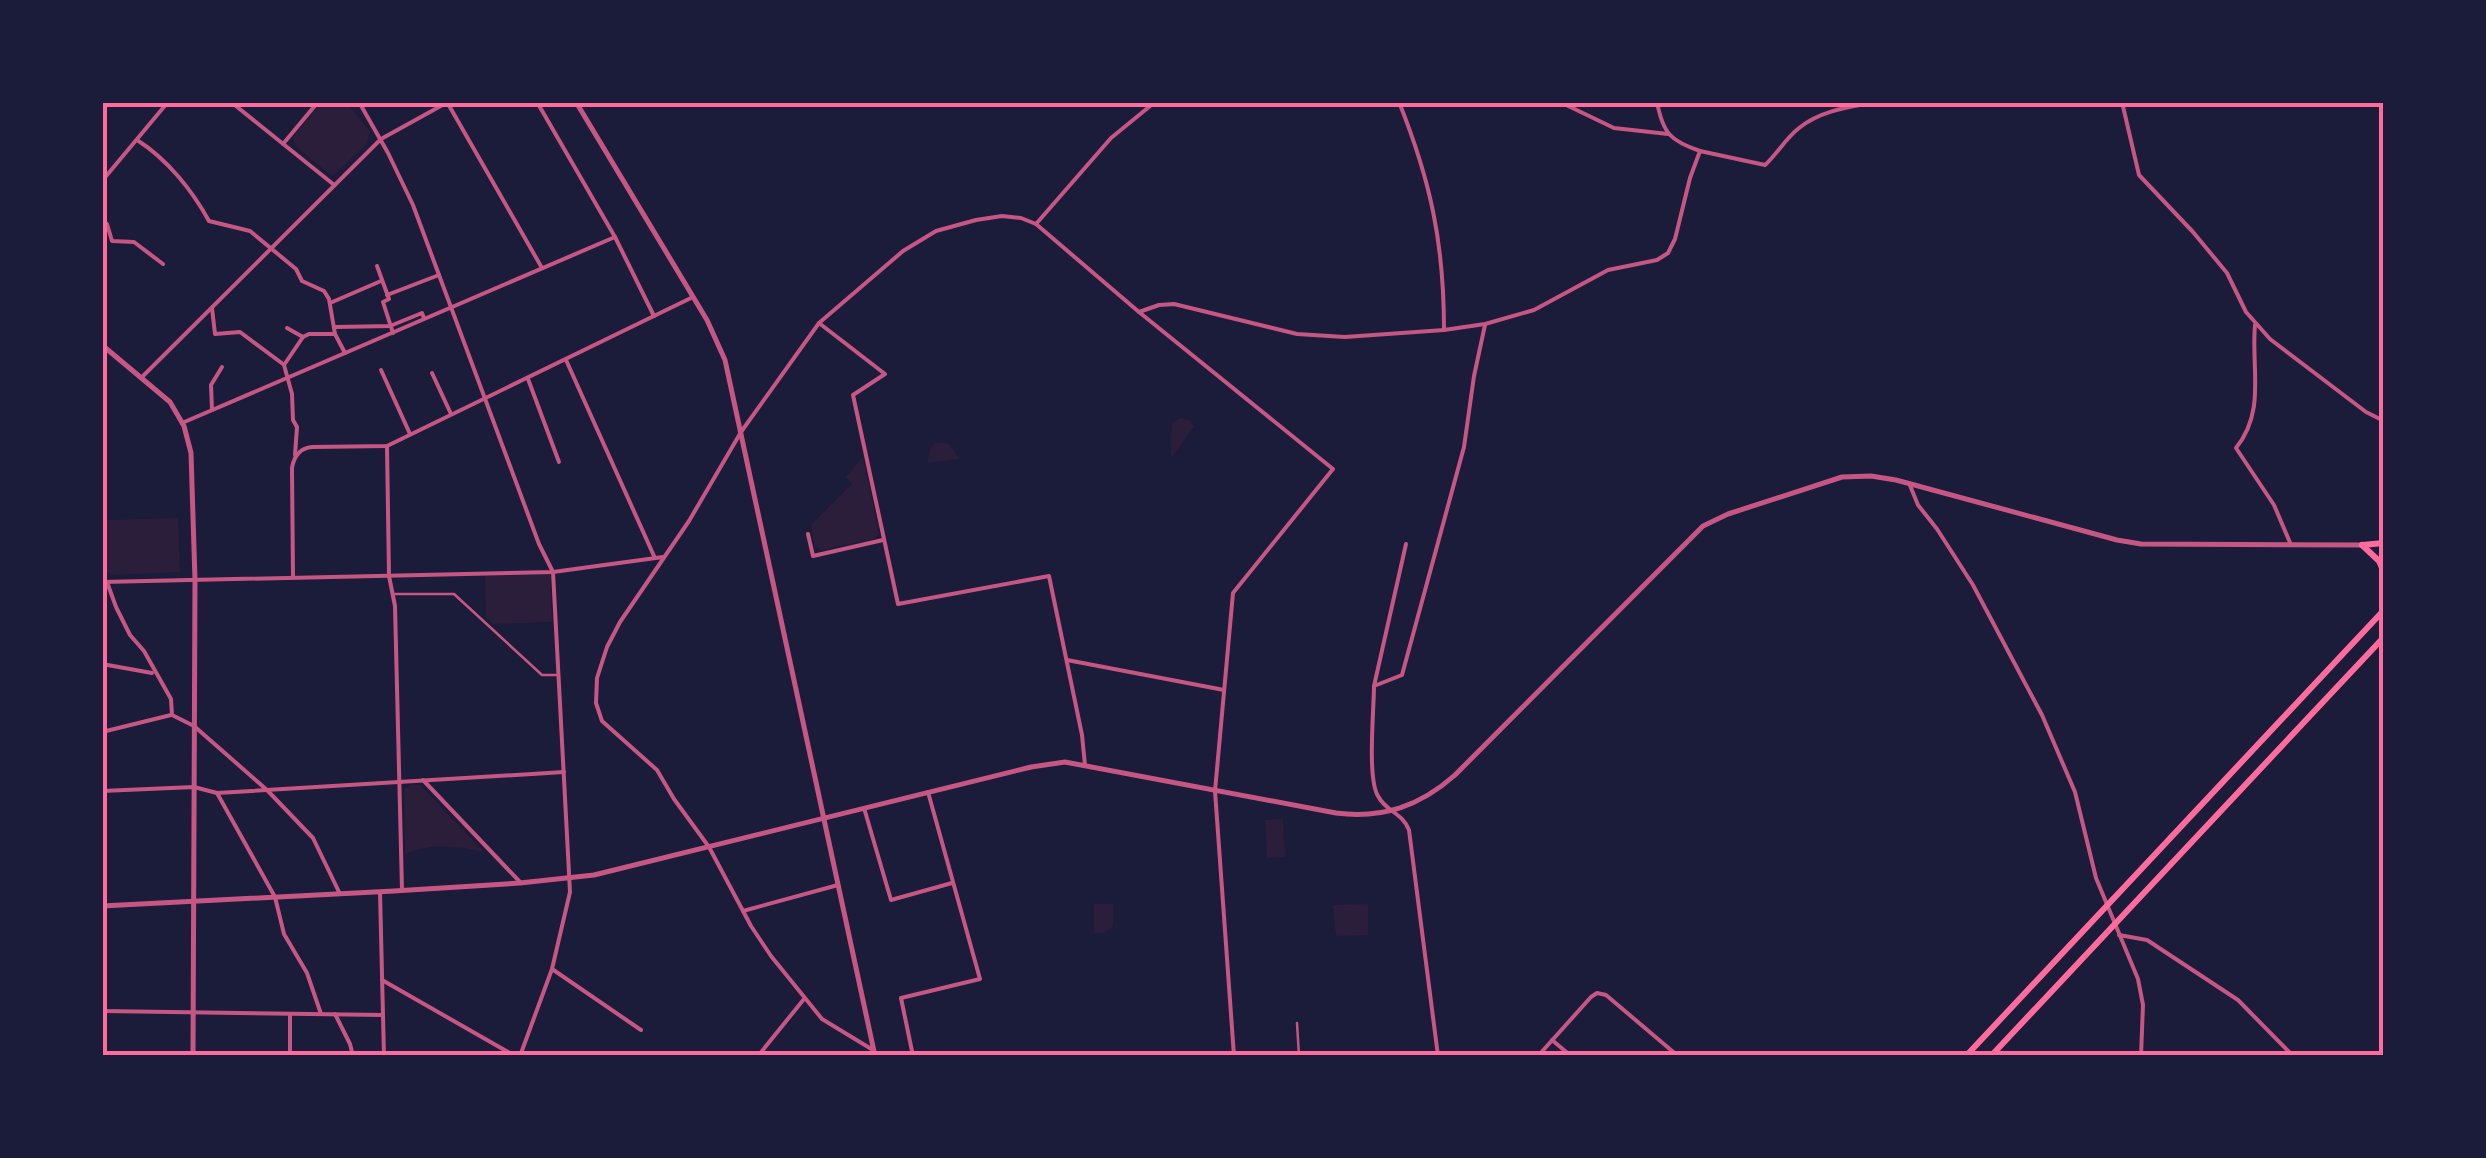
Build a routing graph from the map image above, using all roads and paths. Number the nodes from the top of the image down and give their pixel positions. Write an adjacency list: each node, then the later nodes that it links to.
1 (168, 102): 16 (street)
2 (231, 102): 17 (street)
3 (318, 102): 17 (street)
4 (359, 102): 15 (street)
5 (536, 102): 23 (street)
6 (576, 102): 31 (street)
7 (1155, 102): 22 (street)
8 (1398, 102): 44 (street)
9 (1560, 102): 14 (street)
10 (1657, 102): 14 (street)
11 (1877, 102): 18 (street)
12 (2122, 102): 39 (street)
13 (447, 103): 15 (street); 27 (street)
14 (1668, 134): 18 (street)
15 (381, 139): 20 (street); 28 (street)
16 (137, 140): 19 (street); 24 (street)
17 (283, 144): 20 (street)
18 (1700, 151): 40 (street)
19 (102, 181)
20 (334, 184): 24 (street)
21 (102, 220): 25 (street)
22 (1036, 224): 35 (street); 38 (street)
23 (615, 237): 27 (street); 36 (street)
24 (270, 248): 32 (street); 33 (street)
25 (163, 264)
26 (377, 266): 29 (street)
27 (542, 268): 34 (street)
28 (439, 275): 30 (street); 34 (street)
29 (382, 281): 30 (street); 32 (street)
30 (387, 295): 41 (street)
31 (693, 297): 36 (street); 62 (street)
32 (330, 302): 43 (street)
33 (212, 308): 50 (street); 54 (street)
34 (451, 308): 37 (street); 57 (street)
35 (1139, 312): 44 (street); 90 (street)
36 (654, 316): 49 (street)
37 (424, 319): 41 (street); 45 (street)
38 (820, 323): 62 (street); 69 (street)
39 (2256, 323): 60 (street); 71 (street)
40 (1486, 324): 44 (street); 89 (street)
41 (390, 326): 43 (street); 45 (street)
42 (287, 328): 46 (street)
43 (335, 330): 46 (street); 48 (street)
44 (1444, 330)
45 (392, 333): 48 (street)
46 (303, 337): 50 (street)
47 (102, 345): 54 (street)
48 (345, 353): 55 (street)
49 (566, 360): 56 (street); 75 (street)
50 (284, 364): 55 (street)
51 (222, 367): 58 (street)
52 (382, 370): 63 (street)
53 (432, 373): 59 (street)
54 (142, 377): 61 (street)
55 (288, 378): 58 (street); 65 (street)
56 (528, 379): 57 (street); 66 (street)
57 (485, 400): 59 (street); 76 (street)
58 (212, 410): 61 (street)
59 (451, 416): 63 (street)
60 (2384, 421)
61 (182, 423): 80 (street)
62 (741, 432): 74 (street); 106 (street)
63 (411, 435): 64 (street)
64 (387, 446): 65 (street); 78 (street)
65 (297, 455): 79 (street)
66 (559, 462)
67 (1909, 484): 71 (street); 105 (street); 117 (street)
68 (808, 534): 69 (street)
69 (883, 540): 85 (street)
70 (1406, 544): 89 (street)
71 (2291, 545): 72 (street)
72 (2362, 545): 73 (main road); 77 (main road)
73 (2384, 545)
74 (663, 557): 75 (street); 107 (street)
75 (655, 558): 76 (street)
76 (553, 572): 78 (street); 88 (street)
77 (2384, 572)
78 (389, 576): 79 (street); 82 (street)
79 (293, 578): 80 (street)
80 (195, 580): 81 (street); 92 (street)
81 (105, 582): 87 (street)
82 (393, 594): 88 (lane); 97 (street)
83 (2383, 608): 117 (main road)
84 (2384, 637): 120 (main road)
85 (1067, 660): 90 (street); 94 (street)
86 (102, 664): 87 (street)
87 (155, 674): 91 (street)
88 (557, 675): 95 (street)
89 (1374, 686): 105 (street)
90 (1225, 690): 100 (street)
91 (172, 715): 92 (street); 93 (street)
92 (194, 726): 98 (street); 99 (street)
93 (102, 732)
94 (1085, 764): 100 (street); 102 (street)
95 (564, 772): 96 (street); 108 (street)
96 (423, 780): 97 (street); 110 (street)
97 (399, 782): 99 (street); 112 (street)
98 (194, 787): 101 (street); 103 (street); 116 (street)
99 (267, 790): 103 (street); 114 (street)
100 (1215, 791): 105 (street); 142 (street)
101 (102, 792)
102 (928, 792): 104 (street); 109 (street)
103 (217, 793): 115 (street)
104 (864, 808): 106 (street); 109 (street)
105 (1394, 811): 144 (street)
106 (823, 818): 107 (street); 111 (street)
107 (709, 847): 108 (street); 119 (street)
108 (569, 878): 110 (street); 122 (street)
109 (953, 882): 141 (street)
110 (520, 883): 112 (street)
111 (838, 885): 119 (street); 134 (street)
112 (402, 890): 113 (street)
113 (380, 892): 114 (street); 123 (street)
114 (340, 894): 115 (street)
115 (274, 897): 116 (street); 128 (street)
116 (194, 901): 118 (street); 126 (street)
117 (2107, 905): 120 (street); 148 (main road)
118 (102, 906)
119 (742, 910): 124 (street)
120 (2114, 923): 121 (street); 149 (main road)
121 (2119, 935): 150 (street); 151 (street)
122 (552, 969): 132 (street); 139 (street)
123 (382, 980): 130 (street); 139 (street)
124 (804, 1000): 134 (street); 140 (street)
125 (102, 1011): 126 (street)
126 (194, 1013): 127 (street); 135 (street)
127 (290, 1014): 128 (street); 136 (street)
128 (320, 1014): 129 (street)
129 (334, 1014): 130 (street); 137 (street)
130 (383, 1015): 138 (street)
131 (1298, 1023): 143 (lane)
132 (642, 1030)
133 (1552, 1040): 145 (street); 146 (street); 147 (street)
134 (874, 1053)
135 (193, 1056)
136 (290, 1056)
137 (353, 1056)
138 (384, 1056)
139 (518, 1056)
140 (758, 1056)
141 (913, 1056)
142 (1234, 1056)
143 (1299, 1056)
144 (1438, 1056)
145 (1538, 1056)
146 (1570, 1056)
147 (1678, 1056)
148 (1966, 1056)
149 (1990, 1056)
150 (2141, 1056)
151 (2292, 1056)

